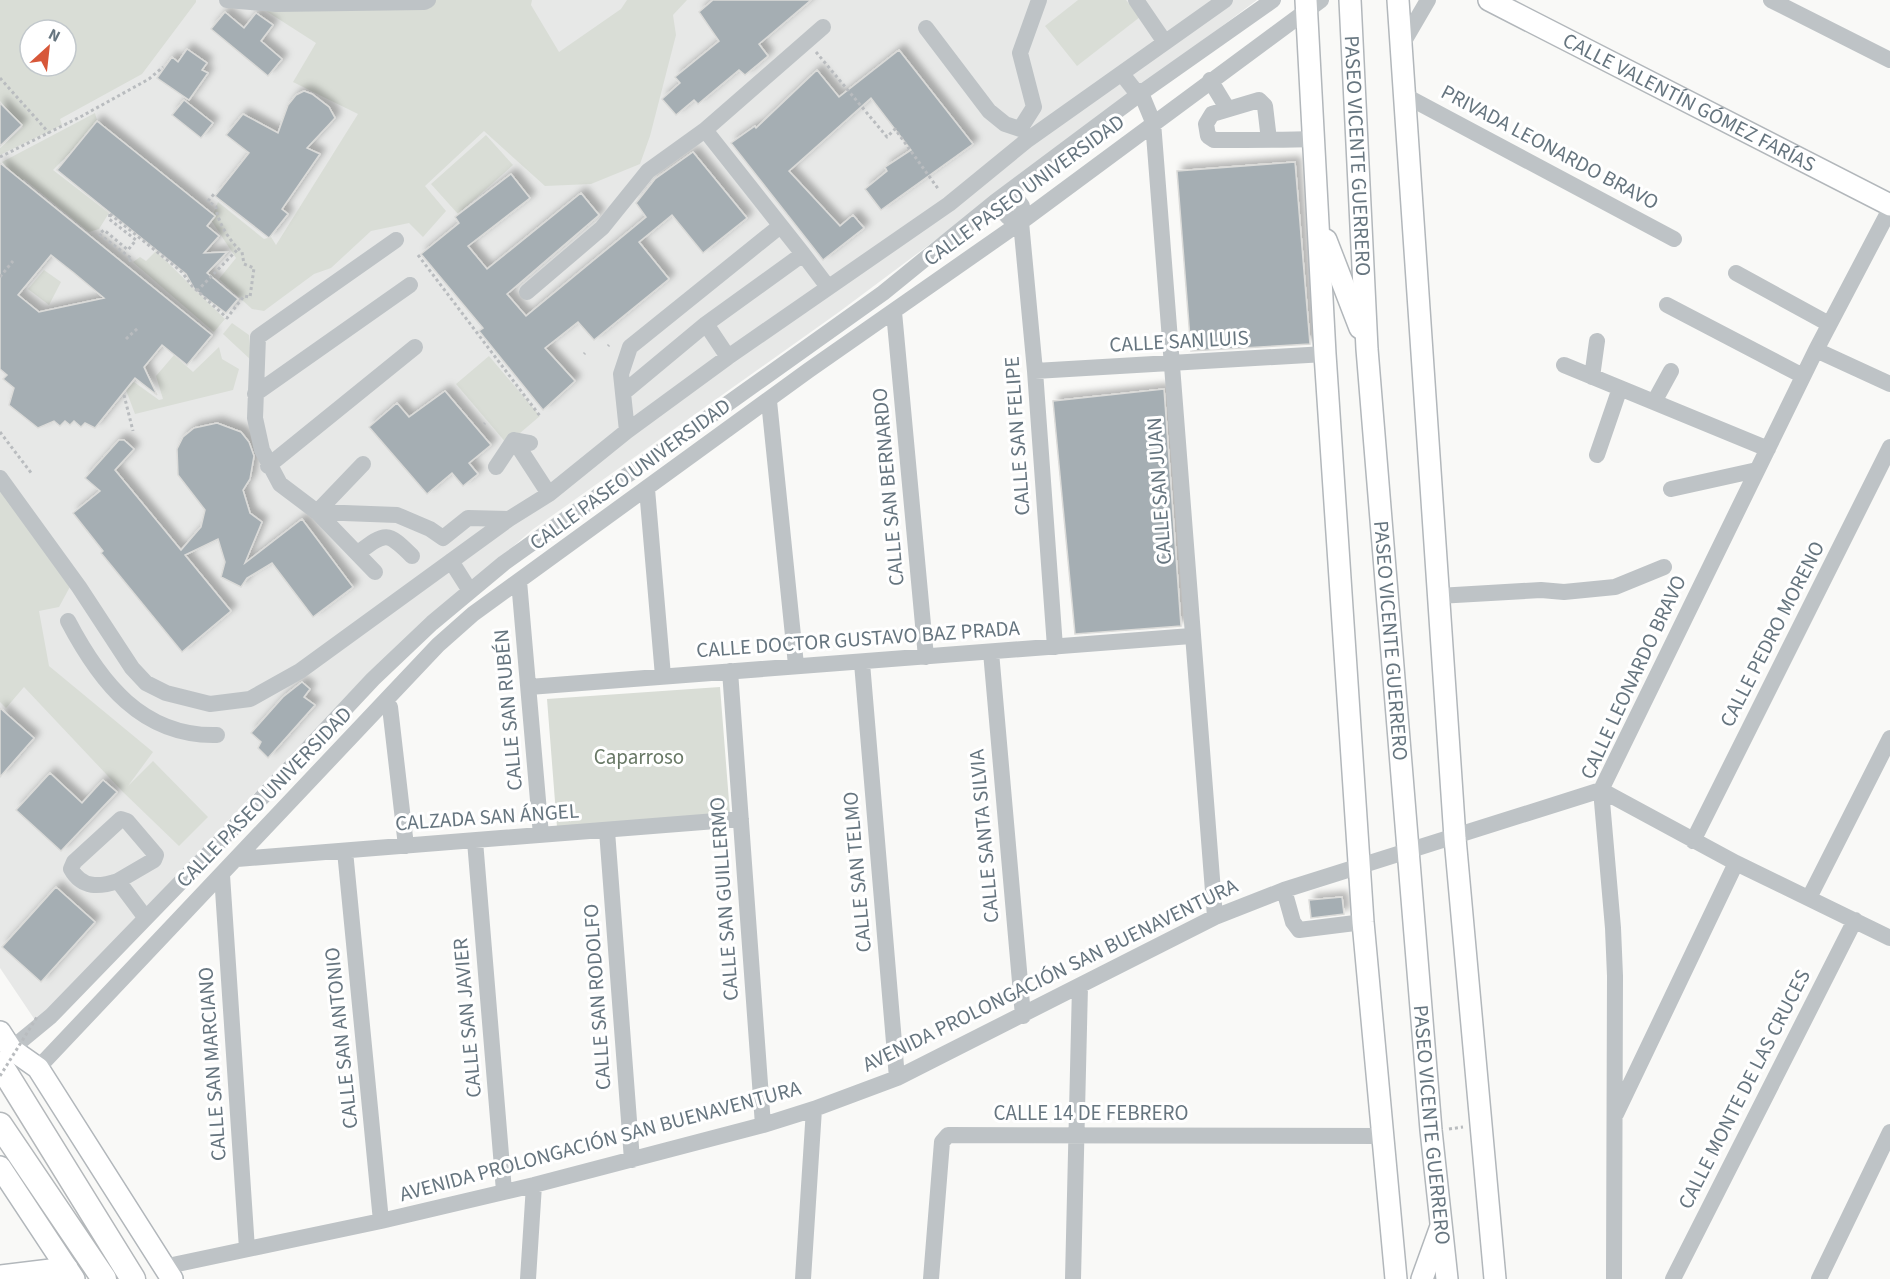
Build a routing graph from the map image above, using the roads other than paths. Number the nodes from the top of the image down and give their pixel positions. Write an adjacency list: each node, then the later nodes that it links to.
1 (228, 0): 2 (street)
2 (428, 0)
3 (1039, 0): 25 (street)
4 (1136, 0): 15 (street)
5 (1225, 0): 15 (street, CALLE PASEO UNIVERSIDAD)
6 (1273, 0): 20 (street, CALLE PASEO UNIVERSIDAD)
7 (1350, 0): 47 (main road, PASEO VICENTE GUERRERO)
8 (1398, 0): 16 (main road)
9 (1428, 0): 16 (street)
10 (1489, 0): 30 (main road, CALLE VALENTÍN GÓMEZ FARÍAS)
11 (1771, 0): 17 (street)
12 (1311, 4): 19 (street, CALLE PASEO UNIVERSIDAD); 26 (main road, PASEO VICENTE GUERRERO)
13 (823, 27): 24 (street)
14 (926, 28): 25 (street)
15 (1164, 41): 18 (street, CALLE PASEO UNIVERSIDAD)
16 (1400, 48): 21 (main road)
17 (1890, 60)
18 (1122, 74): 20 (street, CALLE SAN JUAN); 25 (street, CALLE PASEO UNIVERSIDAD)
19 (1210, 80): 22 (street); 23 (street, CALLE PASEO UNIVERSIDAD)
20 (1141, 93): 23 (street, CALLE SAN JUAN); 28 (street, CALLE PASEO UNIVERSIDAD)
21 (1404, 94): 34 (street, PRIVADA LEONARDO BRAVO); 84 (main road)
22 (1227, 108): 27 (street); 27 (street)
23 (1153, 122): 32 (street, CALLE PASEO UNIVERSIDAD); 51 (street, CALLE SAN JUAN)
24 (705, 130): 33 (street); 40 (street)
25 (1023, 135): 39 (street, CALLE PASEO UNIVERSIDAD)
26 (1315, 139): 27 (street); 31 (main road, PASEO VICENTE GUERRERO)
27 (1269, 140)
28 (1011, 191): 29 (street, CALLE PASEO UNIVERSIDAD); 32 (street, CALLE SAN FELIPE)
29 (995, 202): 32 (street); 83 (street, CALLE PASEO UNIVERSIDAD)
30 (1890, 207): 44 (street, CALLE LEONARDO BRAVO)
31 (1319, 220): 47 (main road); 49 (main road, PASEO VICENTE GUERRERO)
32 (1021, 222): 42 (street, CALLE PASEO UNIVERSIDAD); 53 (street, CALLE SAN FELIPE)
33 (779, 227): 36 (street); 59 (street)
34 (1674, 239)
35 (396, 240): 60 (street)
36 (803, 254): 39 (street); 43 (street)
37 (1736, 273): 44 (street)
38 (410, 285): 60 (street)
39 (828, 287): 50 (street, CALLE PASEO UNIVERSIDAD)
40 (527, 292)
41 (1667, 305): 55 (street)
42 (894, 312): 61 (street, CALLE PASEO UNIVERSIDAD); 89 (street, CALLE SAN BERNARDO)
43 (706, 324): 50 (street); 59 (street)
44 (1829, 324): 48 (street, CALLE LEONARDO BRAVO)
45 (1597, 341): 56 (street)
46 (415, 347): 68 (street)
47 (1367, 349): 111 (main road, PASEO VICENTE GUERRERO)
48 (1816, 350): 55 (street, CALLE LEONARDO BRAVO); 57 (street)
49 (1325, 354): 51 (street, CALLE SAN LUIS); 114 (main road, PASEO VICENTE GUERRERO)
50 (728, 357): 63 (street, CALLE PASEO UNIVERSIDAD)
51 (1174, 364): 53 (street, CALLE SAN LUIS); 86 (street, CALLE SAN JUAN)
52 (1564, 366): 56 (street)
53 (1035, 371): 87 (street, CALLE SAN FELIPE)
54 (1671, 371): 62 (street)
55 (1803, 376): 65 (street, CALLE LEONARDO BRAVO)
56 (1592, 377): 58 (street)
57 (1890, 384)
58 (1620, 388): 62 (street); 66 (street)
59 (623, 393): 63 (street)
60 (255, 394): 68 (street)
61 (770, 401): 72 (street, CALLE PASEO UNIVERSIDAD); 91 (street)
62 (1654, 402): 65 (street)
63 (627, 431): 74 (street, CALLE PASEO UNIVERSIDAD)
64 (1890, 447): 107 (street, CALLE PEDRO MORENO)
65 (1768, 449): 70 (street, CALLE LEONARDO BRAVO)
66 (1597, 455)
67 (363, 464): 75 (street)
68 (268, 466): 75 (street)
69 (496, 467): 74 (street)
70 (1757, 470): 73 (street); 102 (street, CALLE LEONARDO BRAVO)
71 (0, 478): 92 (street, CALLE PASEO UNIVERSIDAD)
72 (647, 489): 82 (street, CALLE PASEO UNIVERSIDAD); 94 (street)
73 (1671, 489)
74 (549, 494): 76 (street, CALLE PASEO UNIVERSIDAD)
75 (317, 512): 76 (street, CALLE PASEO UNIVERSIDAD); 77 (street)
76 (509, 519): 79 (street, CALLE PASEO UNIVERSIDAD)
77 (358, 553): 78 (street); 81 (street)
78 (412, 556)
79 (452, 561): 83 (street); 95 (street, CALLE PASEO UNIVERSIDAD)
80 (1664, 567): 84 (street)
81 (375, 572)
82 (519, 581): 96 (street, CALLE SAN RUBÉN); 112 (street, CALLE PASEO UNIVERSIDAD)
83 (470, 591): 119 (street, CALLE PASEO UNIVERSIDAD)
84 (1438, 596): 106 (main road)
85 (68, 621): 97 (street)
86 (1191, 636): 87 (street, CALLE DOCTOR GUSTAVO BAZ PRADA); 120 (street, CALLE SAN JUAN)
87 (1055, 647): 88 (street, CALLE DOCTOR GUSTAVO BAZ PRADA)
88 (991, 652): 89 (street, CALLE DOCTOR GUSTAVO BAZ PRADA); 128 (street, CALLE SANTA SILVIA)
89 (926, 657): 90 (street, CALLE DOCTOR GUSTAVO BAZ PRADA)
90 (862, 663): 91 (street, CALLE DOCTOR GUSTAVO BAZ PRADA); 131 (street, CALLE SAN TELMO)
91 (796, 665): 93 (street, CALLE DOCTOR GUSTAVO BAZ PRADA)
92 (132, 668): 95 (street, CALLE PASEO UNIVERSIDAD); 97 (street)
93 (730, 670): 94 (street, CALLE DOCTOR GUSTAVO BAZ PRADA); 103 (street, CALLE SAN GUILLERMO)
94 (663, 676): 96 (street, CALLE DOCTOR GUSTAVO BAZ PRADA)
95 (146, 683): 98 (street)
96 (529, 687): 105 (street, CALLE SAN RUBÉN)
97 (114, 691): 98 (street)
98 (129, 704): 100 (street)
99 (390, 707): 109 (street)
100 (217, 735)
101 (1890, 738): 118 (street)
102 (1601, 790): 106 (street, AVENIDA PROLONGACIÓN SAN BUENAVENTURA); 107 (street); 133 (street, CALLE LEONARDO BRAVO)
103 (741, 819): 104 (street, CALZADA SAN ÁNGEL); 135 (street, CALLE SAN GUILLERMO)
104 (607, 831): 105 (street, CALZADA SAN ÁNGEL); 139 (street, CALLE SAN RODOLFO)
105 (542, 835): 108 (street, CALZADA SAN ÁNGEL)
106 (1455, 838): 111 (street, AVENIDA PROLONGACIÓN SAN BUENAVENTURA); 158 (main road)
107 (1693, 841): 113 (street)
108 (475, 842): 109 (street, CALZADA SAN ÁNGEL); 142 (street, CALLE SAN JAVIER)
109 (406, 846): 110 (street, CALZADA SAN ÁNGEL)
110 (345, 851): 112 (street, CALZADA SAN ÁNGEL); 143 (street, CALLE SAN ANTONIO)
111 (1409, 851): 114 (street, AVENIDA PROLONGACIÓN SAN BUENAVENTURA); 144 (main road, PASEO VICENTE GUERRERO)
112 (237, 859): 115 (street, CALLE PASEO UNIVERSIDAD)
113 (1736, 863): 118 (street); 133 (street)
114 (1360, 866): 117 (street, AVENIDA PROLONGACIÓN SAN BUENAVENTURA); 122 (main road, PASEO VICENTE GUERRERO)
115 (222, 875): 123 (street, CALLE PASEO UNIVERSIDAD); 145 (street, CALLE SAN MARCIANO)
116 (118, 880): 116 (street); 119 (street)
117 (1284, 890): 120 (street, AVENIDA PROLONGACIÓN SAN BUENAVENTURA); 122 (street)
118 (1809, 898): 121 (street)
119 (147, 916): 123 (street); 125 (street, CALLE PASEO UNIVERSIDAD)
120 (1215, 917): 127 (street, AVENIDA PROLONGACIÓN SAN BUENAVENTURA)
121 (1855, 920): 124 (street); 160 (street, CALLE MONTE DE LAS CRUCES)
122 (1363, 922): 138 (main road, PASEO VICENTE GUERRERO)
123 (169, 930): 126 (street, CALLE PASEO UNIVERSIDAD)
124 (1890, 938)
125 (116, 947): 126 (street); 129 (street, CALLE PASEO UNIVERSIDAD)
126 (136, 965): 130 (street, CALLE PASEO UNIVERSIDAD)
127 (1080, 986): 128 (street, AVENIDA PROLONGACIÓN SAN BUENAVENTURA); 137 (street)
128 (1023, 1016): 131 (street, AVENIDA PROLONGACIÓN SAN BUENAVENTURA)
129 (4, 1048): 130 (main road); 150 (highway)
130 (38, 1068): 146 (main road)
131 (897, 1078): 132 (street, AVENIDA PROLONGACIÓN SAN BUENAVENTURA)
132 (814, 1109): 135 (street, AVENIDA PROLONGACIÓN SAN BUENAVENTURA); 152 (street)
133 (1614, 1117): 159 (street, CALLE LEONARDO BRAVO)
134 (0, 1125): 149 (highway)
135 (762, 1125): 139 (street, AVENIDA PROLONGACIÓN SAN BUENAVENTURA)
136 (1890, 1132): 161 (street)
137 (1075, 1134): 138 (street, CALLE 14 DE FEBRERO); 153 (street, CALLE 14 DE FEBRERO); 154 (street)
138 (1382, 1136): 155 (main road, PASEO VICENTE GUERRERO)
139 (632, 1160): 141 (street, AVENIDA PROLONGACIÓN SAN BUENAVENTURA)
140 (0, 1167): 147 (main road)
141 (534, 1185): 142 (street, AVENIDA PROLONGACIÓN SAN BUENAVENTURA); 151 (street)
142 (504, 1191): 143 (street, AVENIDA PROLONGACIÓN SAN BUENAVENTURA)
143 (381, 1221): 145 (street, AVENIDA PROLONGACIÓN SAN BUENAVENTURA)
144 (1442, 1223): 156 (main road); 157 (main road, PASEO VICENTE GUERRERO)
145 (247, 1249): 146 (street, AVENIDA PROLONGACIÓN SAN BUENAVENTURA)
146 (168, 1273)
147 (70, 1274): 148 (main road)
148 (0, 1276)
149 (104, 1279)
150 (133, 1279)
151 (528, 1279)
152 (803, 1279)
153 (931, 1279)
154 (1073, 1279)
155 (1396, 1279)
156 (1422, 1279)
157 (1447, 1279)
158 (1495, 1279)
159 (1614, 1279)
160 (1673, 1279)
161 (1819, 1279)

